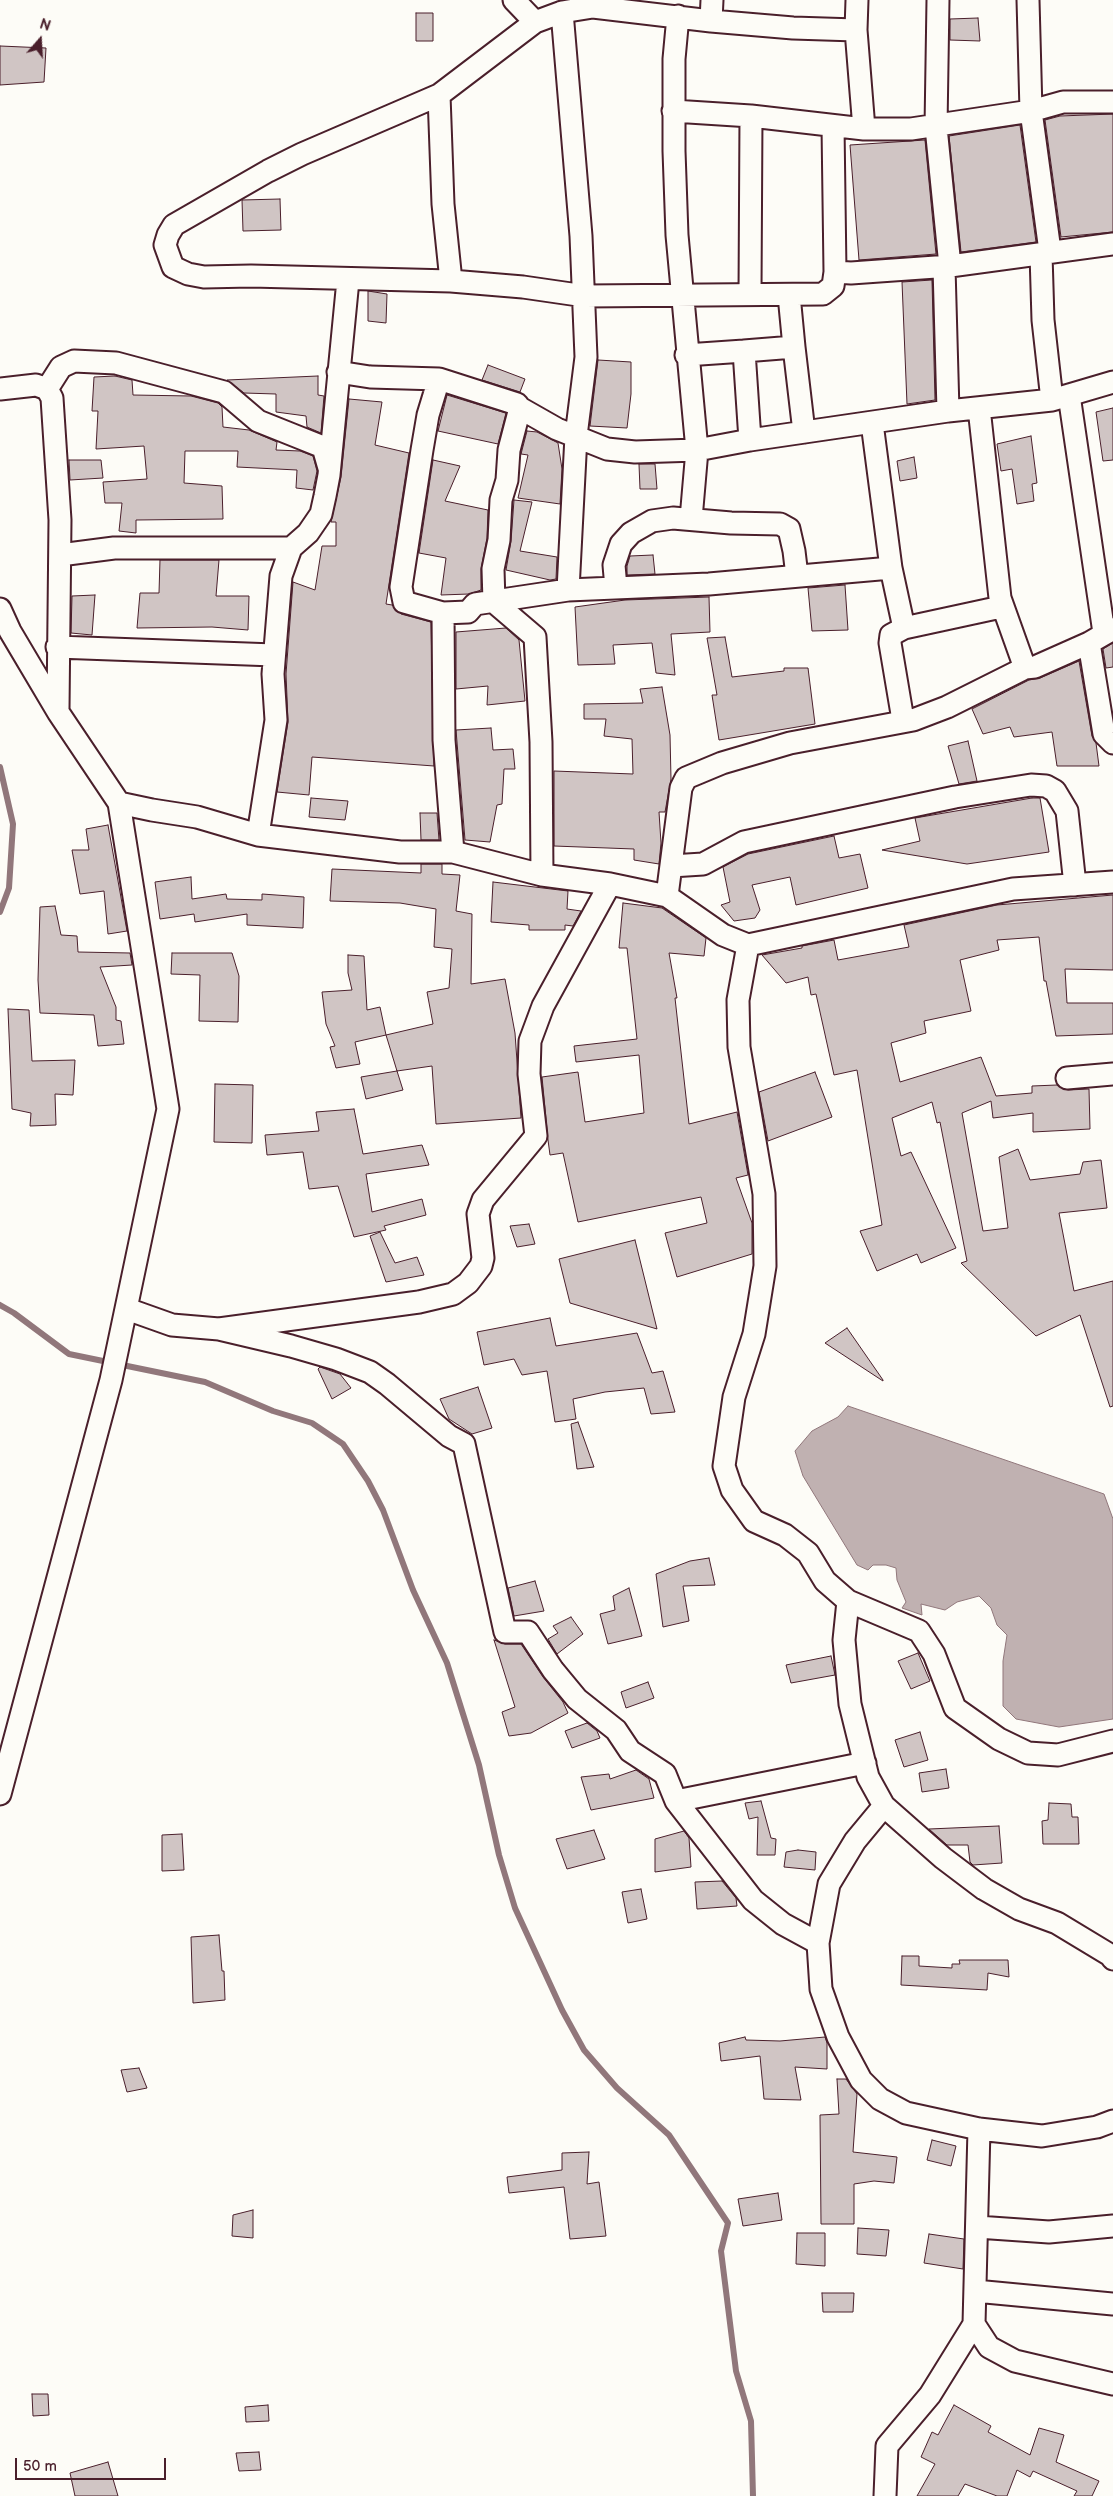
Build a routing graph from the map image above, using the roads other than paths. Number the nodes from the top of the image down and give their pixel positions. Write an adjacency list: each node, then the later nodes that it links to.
1 (514, 0): 8 (street)
2 (857, 0): 9 (street)
3 (938, 0): 16 (street)
4 (1028, 0): 13 (street)
5 (712, 10): 7 (street); 9 (street)
6 (562, 12): 7 (street); 8 (street); 26 (street)
7 (678, 16): 12 (street)
8 (536, 22): 10 (street)
9 (856, 30): 17 (street)
10 (439, 95): 22 (street); 23 (street)
11 (1113, 102): 13 (street)
12 (673, 111): 14 (street); 27 (street)
13 (1031, 111): 16 (street); 19 (street)
14 (751, 116): 15 (street); 24 (street)
15 (833, 126): 17 (street); 21 (street)
16 (936, 127): 17 (street); 20 (street)
17 (864, 129)
18 (1113, 244): 19 (street)
19 (1046, 253): 20 (street); 36 (street)
20 (947, 267): 21 (street); 39 (street)
21 (835, 272): 25 (street)
22 (348, 280): 23 (street); 31 (street)
23 (451, 282): 26 (street)
24 (750, 293): 25 (street); 27 (street)
25 (789, 295): 28 (street)
26 (585, 296): 27 (street); 42 (street)
27 (682, 296): 30 (street)
28 (794, 347): 29 (street); 41 (street)
29 (744, 351): 30 (street); 43 (street)
30 (686, 355): 44 (street)
31 (338, 372): 32 (street); 45 (street)
32 (439, 379): 37 (street); 56 (street)
33 (1113, 382): 36 (street)
34 (0, 389): 35 (street)
35 (47, 389): 45 (street); 48 (street)
36 (1061, 397): 38 (street); 58 (street)
37 (520, 408): 42 (street); 53 (street)
38 (980, 408): 39 (street); 54 (street)
39 (948, 411): 40 (street)
40 (872, 423): 41 (street); 49 (street)
41 (804, 432): 43 (street)
42 (576, 436): 44 (street); 52 (street)
43 (750, 440): 44 (street)
44 (697, 450): 46 (street)
45 (329, 468): 47 (street)
46 (691, 519): 50 (street); 51 (street)
47 (291, 548): 48 (street); 60 (street)
48 (60, 555): 59 (street)
49 (891, 568): 50 (street); 57 (street)
50 (797, 576): 51 (street)
51 (616, 588): 52 (street)
52 (568, 590): 53 (street)
53 (494, 602): 56 (street); 69 (street)
54 (1001, 607): 57 (street); 61 (street)
55 (0, 609): 62 (street)
56 (443, 612): 67 (street)
57 (904, 628): 63 (street)
58 (1102, 635): 61 (street); 64 (street)
59 (57, 647): 60 (street); 62 (street)
60 (274, 655): 66 (street)
61 (1025, 668): 63 (street)
62 (58, 712): 65 (street)
63 (903, 720): 68 (street)
64 (1113, 743)
65 (119, 802): 66 (street); 77 (street)
66 (258, 835): 67 (street)
67 (453, 852): 69 (street)
68 (671, 866): 72 (street); 73 (street)
69 (542, 875): 71 (street)
70 (1113, 882): 72 (street)
71 (610, 884): 73 (street); 78 (street)
72 (1075, 885): 74 (street)
73 (667, 896): 74 (street)
74 (748, 945): 79 (street)
75 (1113, 1074): 76 (street)
76 (1067, 1078)
77 (127, 1310): 78 (street); 82 (street)
78 (219, 1329): 83 (street)
79 (848, 1601): 80 (street); 81 (street)
80 (1113, 1740)
81 (865, 1763): 83 (street); 84 (street)
82 (0, 1794)
83 (676, 1801): 85 (street)
84 (884, 1806): 85 (street); 86 (street)
85 (818, 1943): 88 (street)
86 (1113, 1960)
87 (1113, 2121): 88 (street)
88 (979, 2129): 90 (street)
89 (1113, 2226): 90 (street)
90 (976, 2227): 91 (street)
91 (975, 2291): 92 (street); 93 (street)
92 (1113, 2304)
93 (974, 2324): 94 (street); 95 (street)
94 (1113, 2384)
95 (885, 2496)

